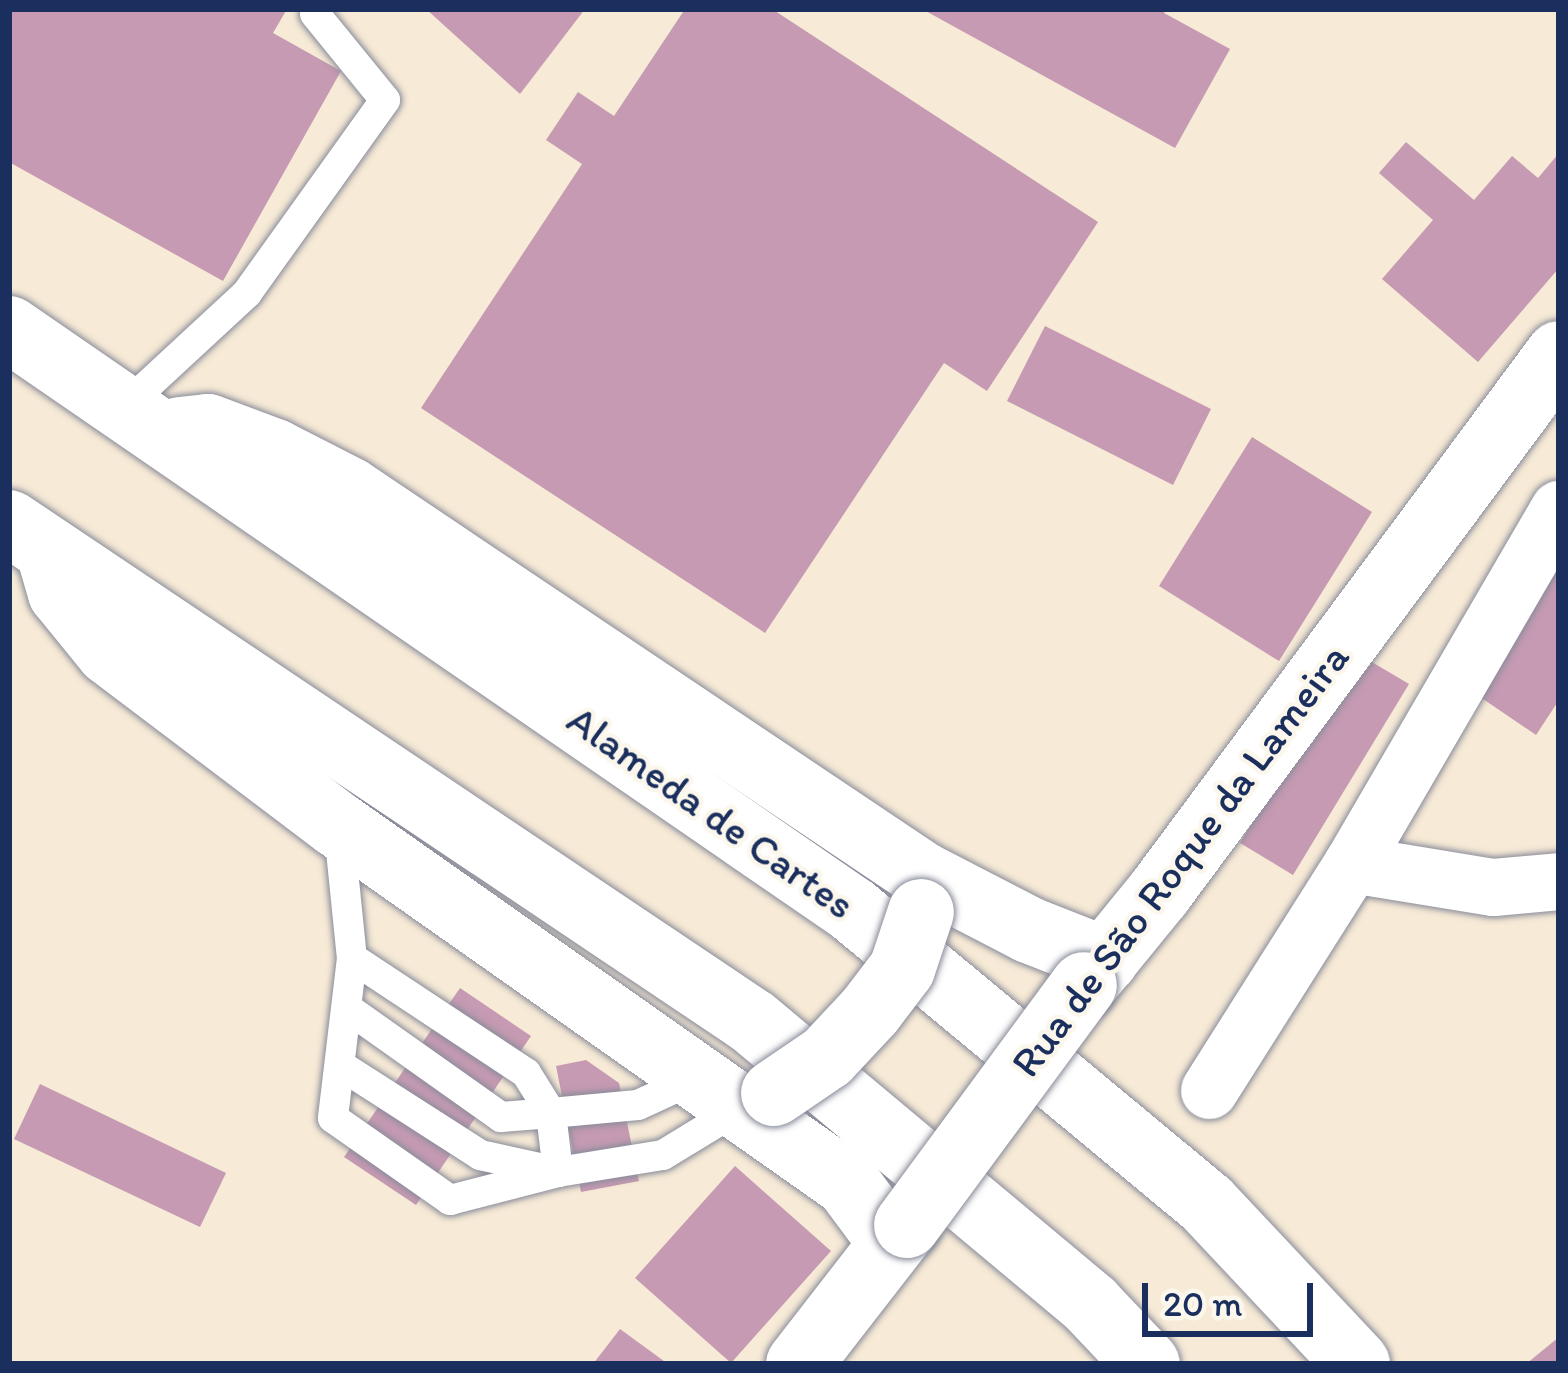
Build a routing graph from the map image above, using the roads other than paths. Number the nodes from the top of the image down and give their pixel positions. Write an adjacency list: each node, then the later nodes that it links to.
1 (315, 14): 4 (lane)
2 (9, 328): 4 (main road, Alameda de Cartes)
3 (1559, 355): 12 (main road, Rua de São Roque da Lameira)
4 (144, 421): 10 (main road); 22 (main road, Alameda de Cartes)
5 (1559, 509): 8 (street)
6 (29, 538): 7 (main road); 21 (main road)
7 (338, 825): 11 (lane); 16 (main road)
8 (1352, 864): 9 (street); 15 (street)
9 (1559, 881)
10 (921, 893): 12 (main road); 16 (main road, bridge)
11 (352, 958): 13 (lane); 17 (lane)
12 (1095, 972): 19 (main road, Rua de São Roque da Lameira, bridge)
13 (346, 1008): 14 (lane); 17 (lane)
14 (340, 1064): 18 (lane); 18 (lane)
15 (1209, 1090)
16 (740, 1092): 17 (lane); 18 (lane); 19 (main road)
17 (551, 1112): 18 (lane)
18 (558, 1172)
19 (899, 1233): 20 (main road, Rua de São Roque da Lameira)
20 (799, 1364)
21 (1147, 1364)
22 (1358, 1364)

